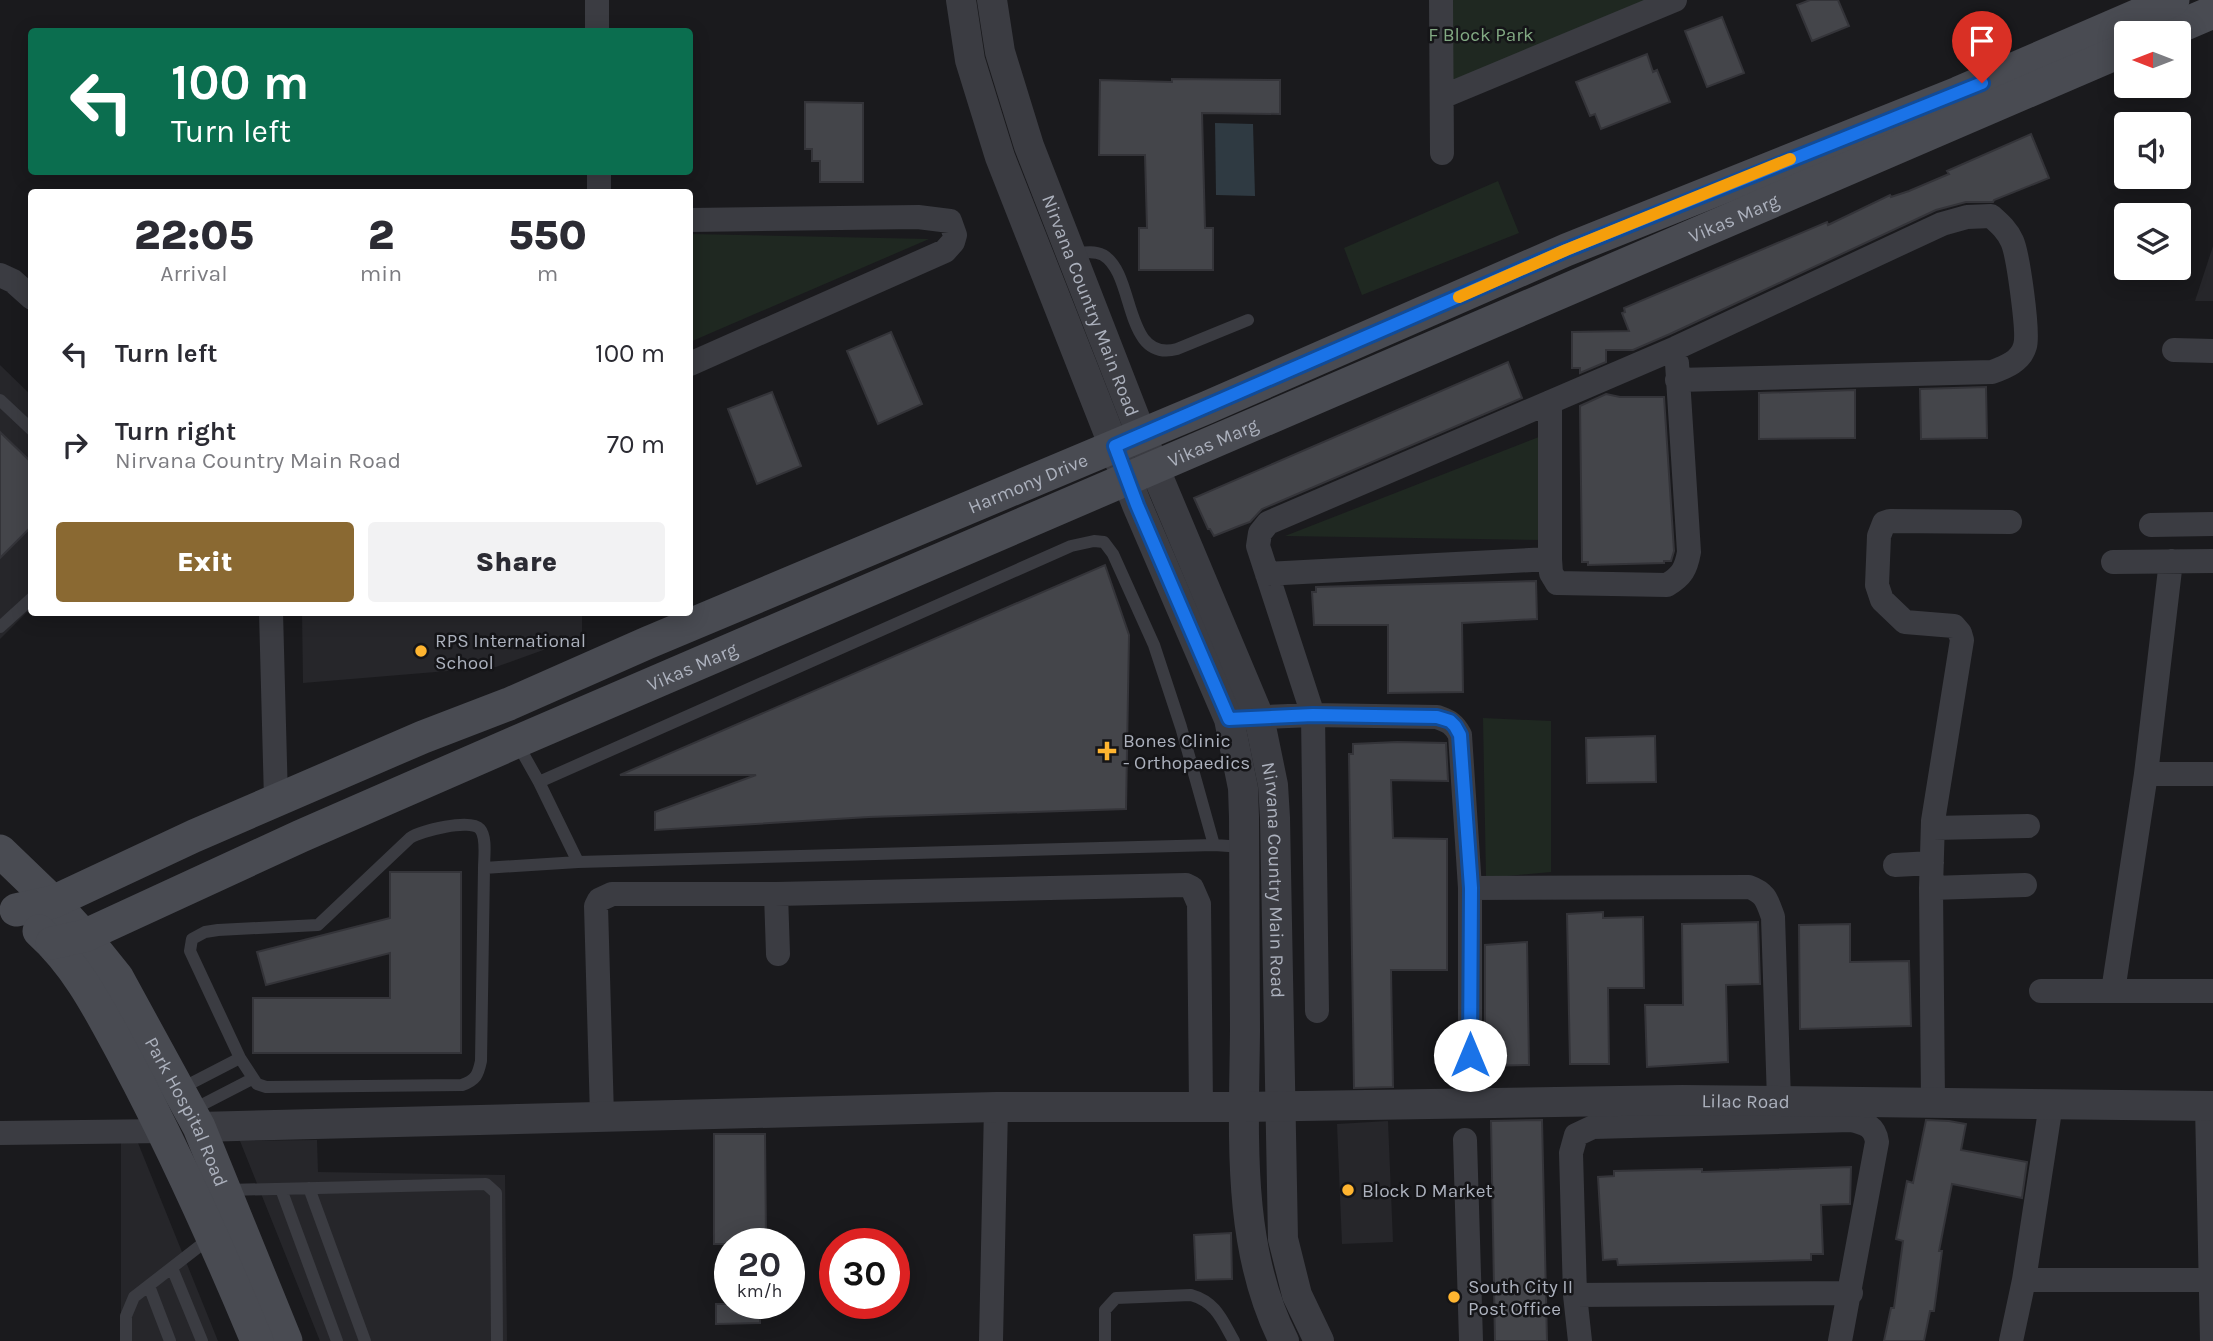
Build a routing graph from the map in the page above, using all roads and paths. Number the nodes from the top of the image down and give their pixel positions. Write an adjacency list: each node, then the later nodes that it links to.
1 (597, 0): 9 (street)
2 (961, 0): 26 (street, Nirvana Country Main Road)
3 (992, 0): 14 (street, Nirvana Country Main Road)
4 (1441, 0): 11 (street)
5 (1675, 0): 11 (street)
6 (2173, 0): 26 (main road, Harmony Drive)
7 (2213, 12): 8 (main road)
8 (2191, 21)
9 (597, 28)
10 (2114, 54): 27 (main road, Vikas Marg)
11 (1441, 97): 12 (street)
12 (1442, 153)
13 (693, 219): 21 (street)
14 (1070, 254): 17 (lane); 26 (street, Nirvana Country Main Road)
15 (0, 275): 16 (street)
16 (28, 294)
17 (1248, 320)
18 (1676, 348): 22 (street); 22 (street); 24 (street)
19 (2175, 351): 20 (street)
20 (2213, 351)
21 (693, 363)
22 (1677, 380): 31 (street)
23 (0, 400): 25 (lane)
24 (1550, 402): 31 (street); 35 (street)
25 (28, 426)
26 (1129, 440): 27 (street, Nirvana Country Main Road); 36 (main road, Harmony Drive)
27 (1141, 474): 39 (main road, Vikas Marg); 42 (street, Nirvana Country Main Road); 43 (street, Nirvana Country Main Road)
28 (2010, 522): 50 (street)
29 (2213, 524): 30 (street)
30 (2151, 525)
31 (1550, 559): 35 (street)
32 (2171, 561): 33 (street); 34 (street); 45 (street)
33 (2213, 561)
34 (2113, 562)
35 (1267, 574): 41 (street)
36 (773, 592): 39 (main road); 48 (main road, Harmony Drive)
37 (28, 602): 40 (lane)
38 (271, 616): 48 (street)
39 (787, 626): 44 (main road, Vikas Marg)
40 (0, 627)
41 (1313, 715): 42 (street); 59 (street); 70 (street)
42 (1259, 716): 43 (street); 77 (street, Nirvana Country Main Road)
43 (1229, 719): 52 (street, Nirvana Country Main Road)
44 (516, 742): 47 (lane); 64 (main road, Vikas Marg)
45 (2146, 774): 46 (street); 68 (street)
46 (2213, 774)
47 (539, 782): 51 (lane); 54 (lane)
48 (276, 800): 63 (main road, Harmony Drive)
49 (2028, 826): 50 (street)
50 (1933, 828): 55 (street)
51 (1214, 845): 52 (lane); 54 (lane)
52 (1245, 847): 81 (street, Nirvana Country Main Road)
53 (0, 851): 63 (main road)
54 (578, 862): 57 (lane)
55 (1932, 863): 56 (street); 60 (street)
56 (1895, 865)
57 (484, 868): 72 (lane); 73 (lane)
58 (2025, 885): 60 (street)
59 (1471, 888): 71 (street); 74 (street)
60 (1931, 888): 75 (street)
61 (776, 894): 66 (street); 78 (street); 83 (street)
62 (8, 902): 63 (main road, Harmony Drive); 65 (main road, Park Hospital Road)
63 (53, 902): 64 (main road, Park Hospital Road)
64 (85, 936): 65 (main road, Vikas Marg); 82 (main road, Park Hospital Road)
65 (52, 943): 82 (main road, Park Hospital Road)
66 (778, 954)
67 (2041, 991): 68 (street)
68 (2113, 991): 69 (street)
69 (2213, 991)
70 (1317, 1011)
71 (1470, 1055)
72 (240, 1058): 73 (lane); 82 (lane)
73 (252, 1079): 82 (lane)
74 (1779, 1100): 75 (street, Lilac Road); 77 (street, Lilac Road)
75 (1933, 1101): 76 (street, Lilac Road)
76 (2051, 1104): 79 (street, Lilac Road); 91 (street)
77 (1279, 1105): 81 (street, Lilac Road); 108 (street, Nirvana Country Main Road)
78 (1201, 1106): 80 (street, Lilac Road); 81 (street, Lilac Road)
79 (2210, 1106): 92 (street)
80 (996, 1107): 83 (street, Lilac Road); 104 (street)
81 (1244, 1107): 107 (street, Nirvana Country Main Road)
82 (183, 1114): 83 (street, Lilac Road); 84 (street); 88 (main road, Park Hospital Road); 89 (main road, Park Hospital Road)
83 (602, 1116)
84 (0, 1133)
85 (1465, 1140): 109 (street)
86 (309, 1188): 87 (lane); 102 (lane); 103 (lane)
87 (281, 1189): 88 (lane); 101 (lane)
88 (224, 1191): 100 (main road, Park Hospital Road)
89 (213, 1236): 90 (lane); 99 (main road, Park Hospital Road)
90 (172, 1268): 93 (lane); 98 (lane)
91 (2024, 1280): 92 (street); 112 (street)
92 (2211, 1280): 113 (street)
93 (149, 1286): 96 (lane); 97 (lane)
94 (1851, 1293): 95 (street); 95 (street); 111 (street)
95 (1575, 1295): 110 (street)
96 (126, 1341)
97 (170, 1341)
98 (202, 1341)
99 (257, 1341)
100 (286, 1341)
101 (337, 1341)
102 (365, 1341)
103 (498, 1341)
104 (991, 1341)
105 (1105, 1341): 106 (lane)
106 (1234, 1341)
107 (1284, 1341)
108 (1319, 1341)
109 (1471, 1341)
110 (1580, 1341)
111 (1840, 1341)
112 (2011, 1341)
113 (2212, 1341)

